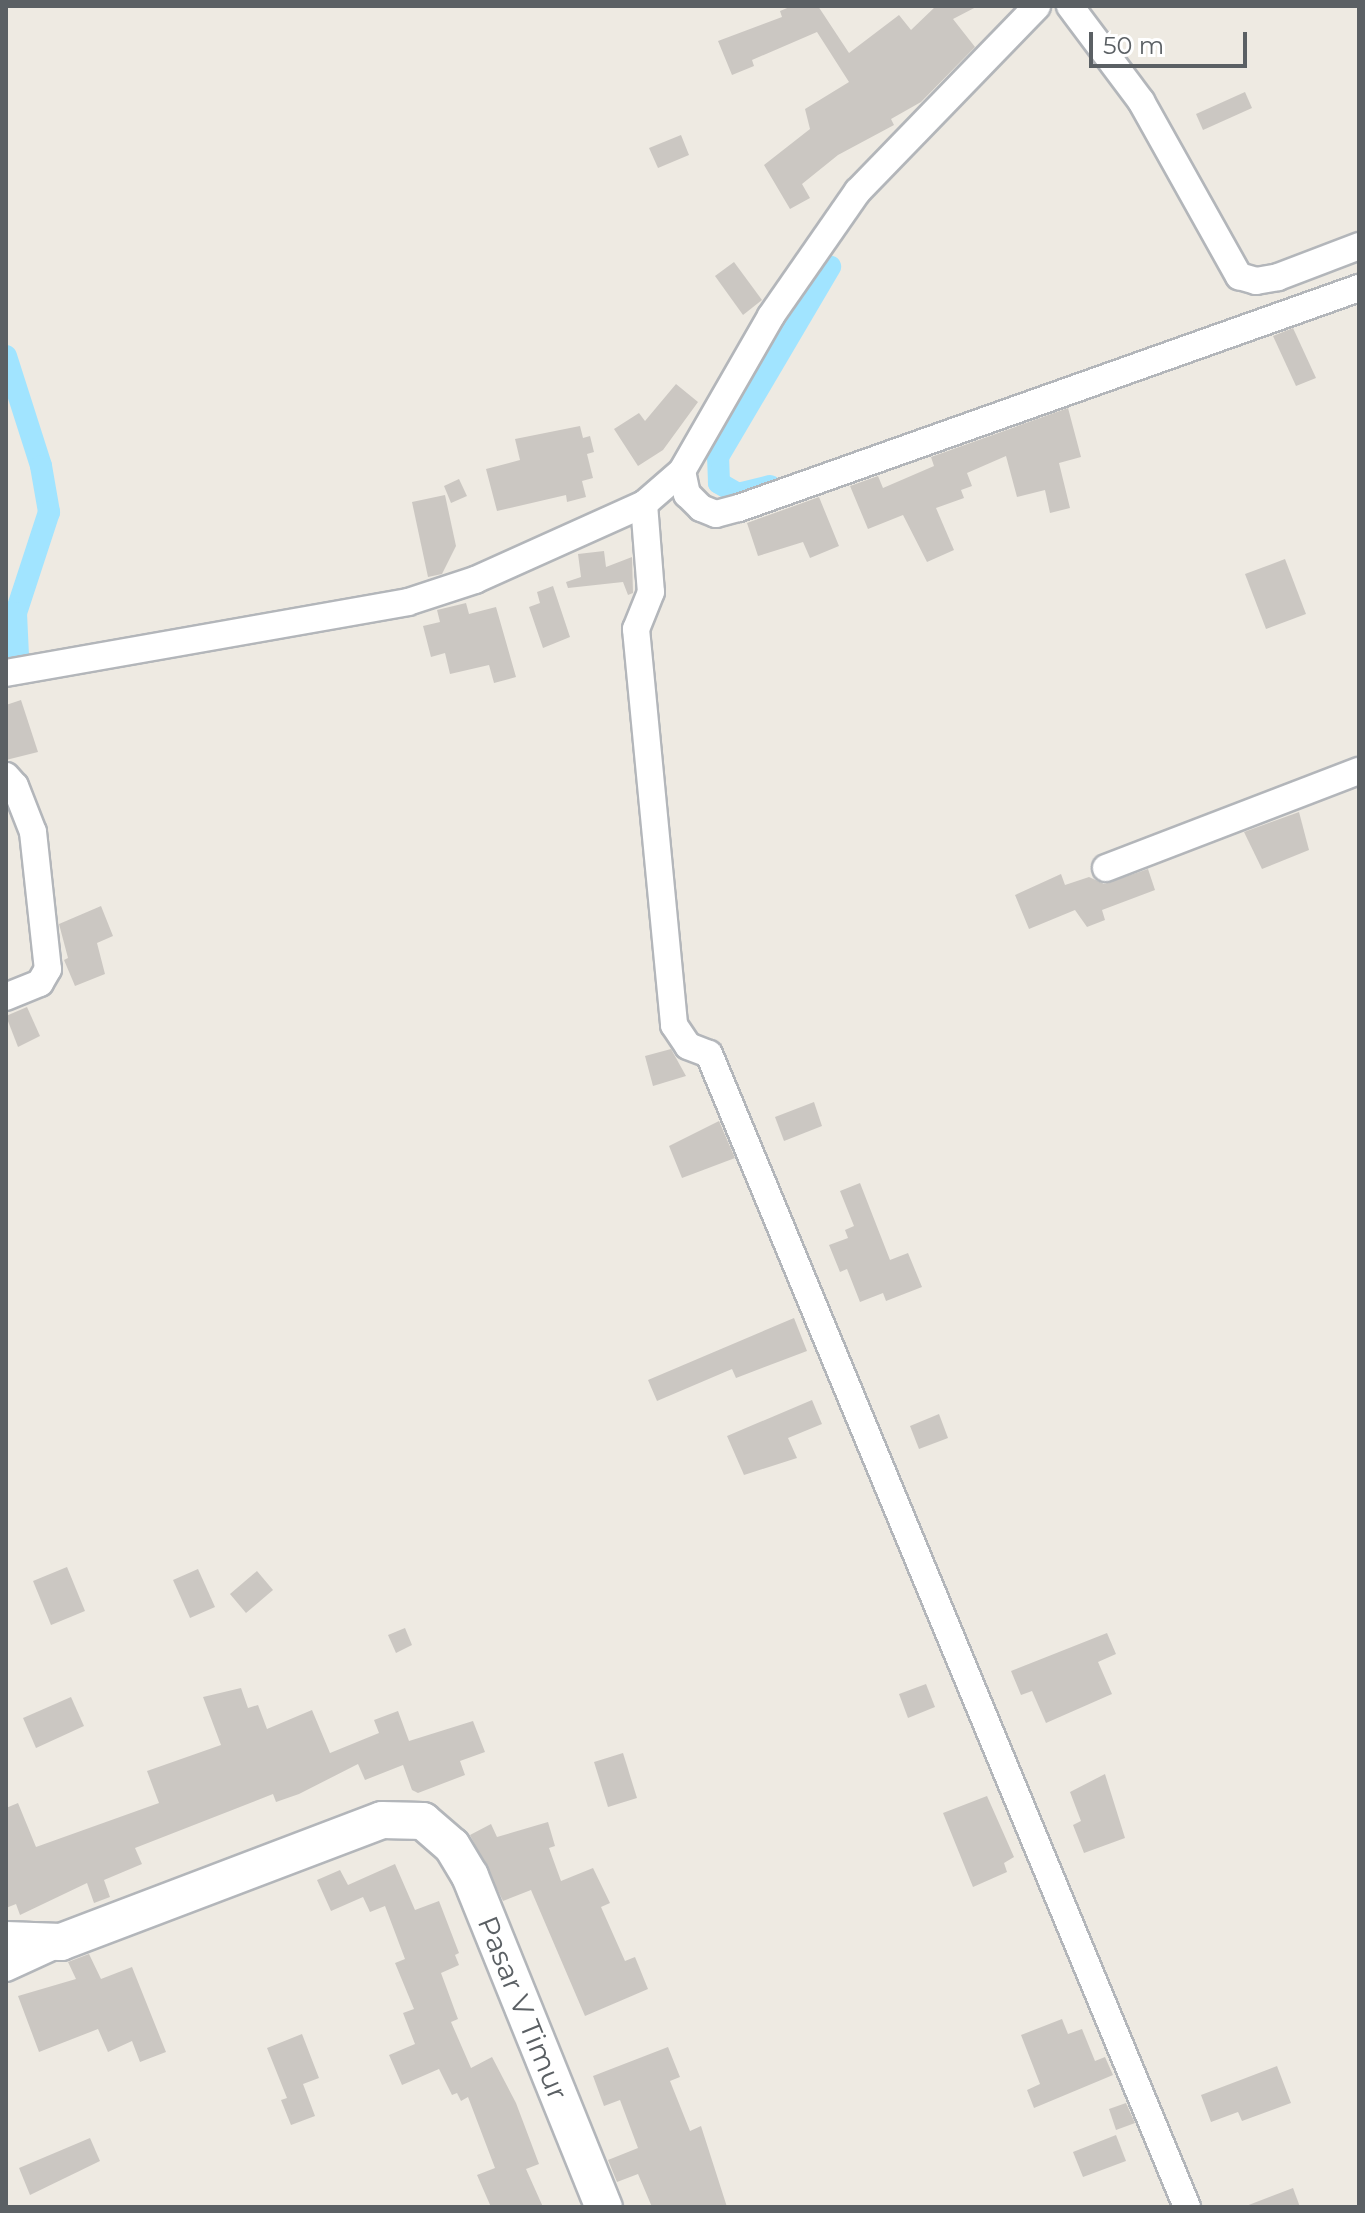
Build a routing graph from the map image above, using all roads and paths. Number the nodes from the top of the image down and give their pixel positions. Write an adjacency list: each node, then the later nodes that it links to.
1 (1070, 6): 3 (street)
2 (1025, 11): 5 (street)
3 (1359, 246)
4 (1359, 288): 5 (street)
5 (682, 471): 6 (street)
6 (644, 504): 7 (street); 16 (street)
7 (6, 673)
8 (1359, 771): 10 (street)
9 (6, 776): 11 (street)
10 (1106, 868)
11 (6, 997)
12 (6, 1940): 13 (street)
13 (61, 1942): 14 (street); 15 (street, Pasar V Timur)
14 (6, 1968)
15 (604, 2207)
16 (1187, 2207)

